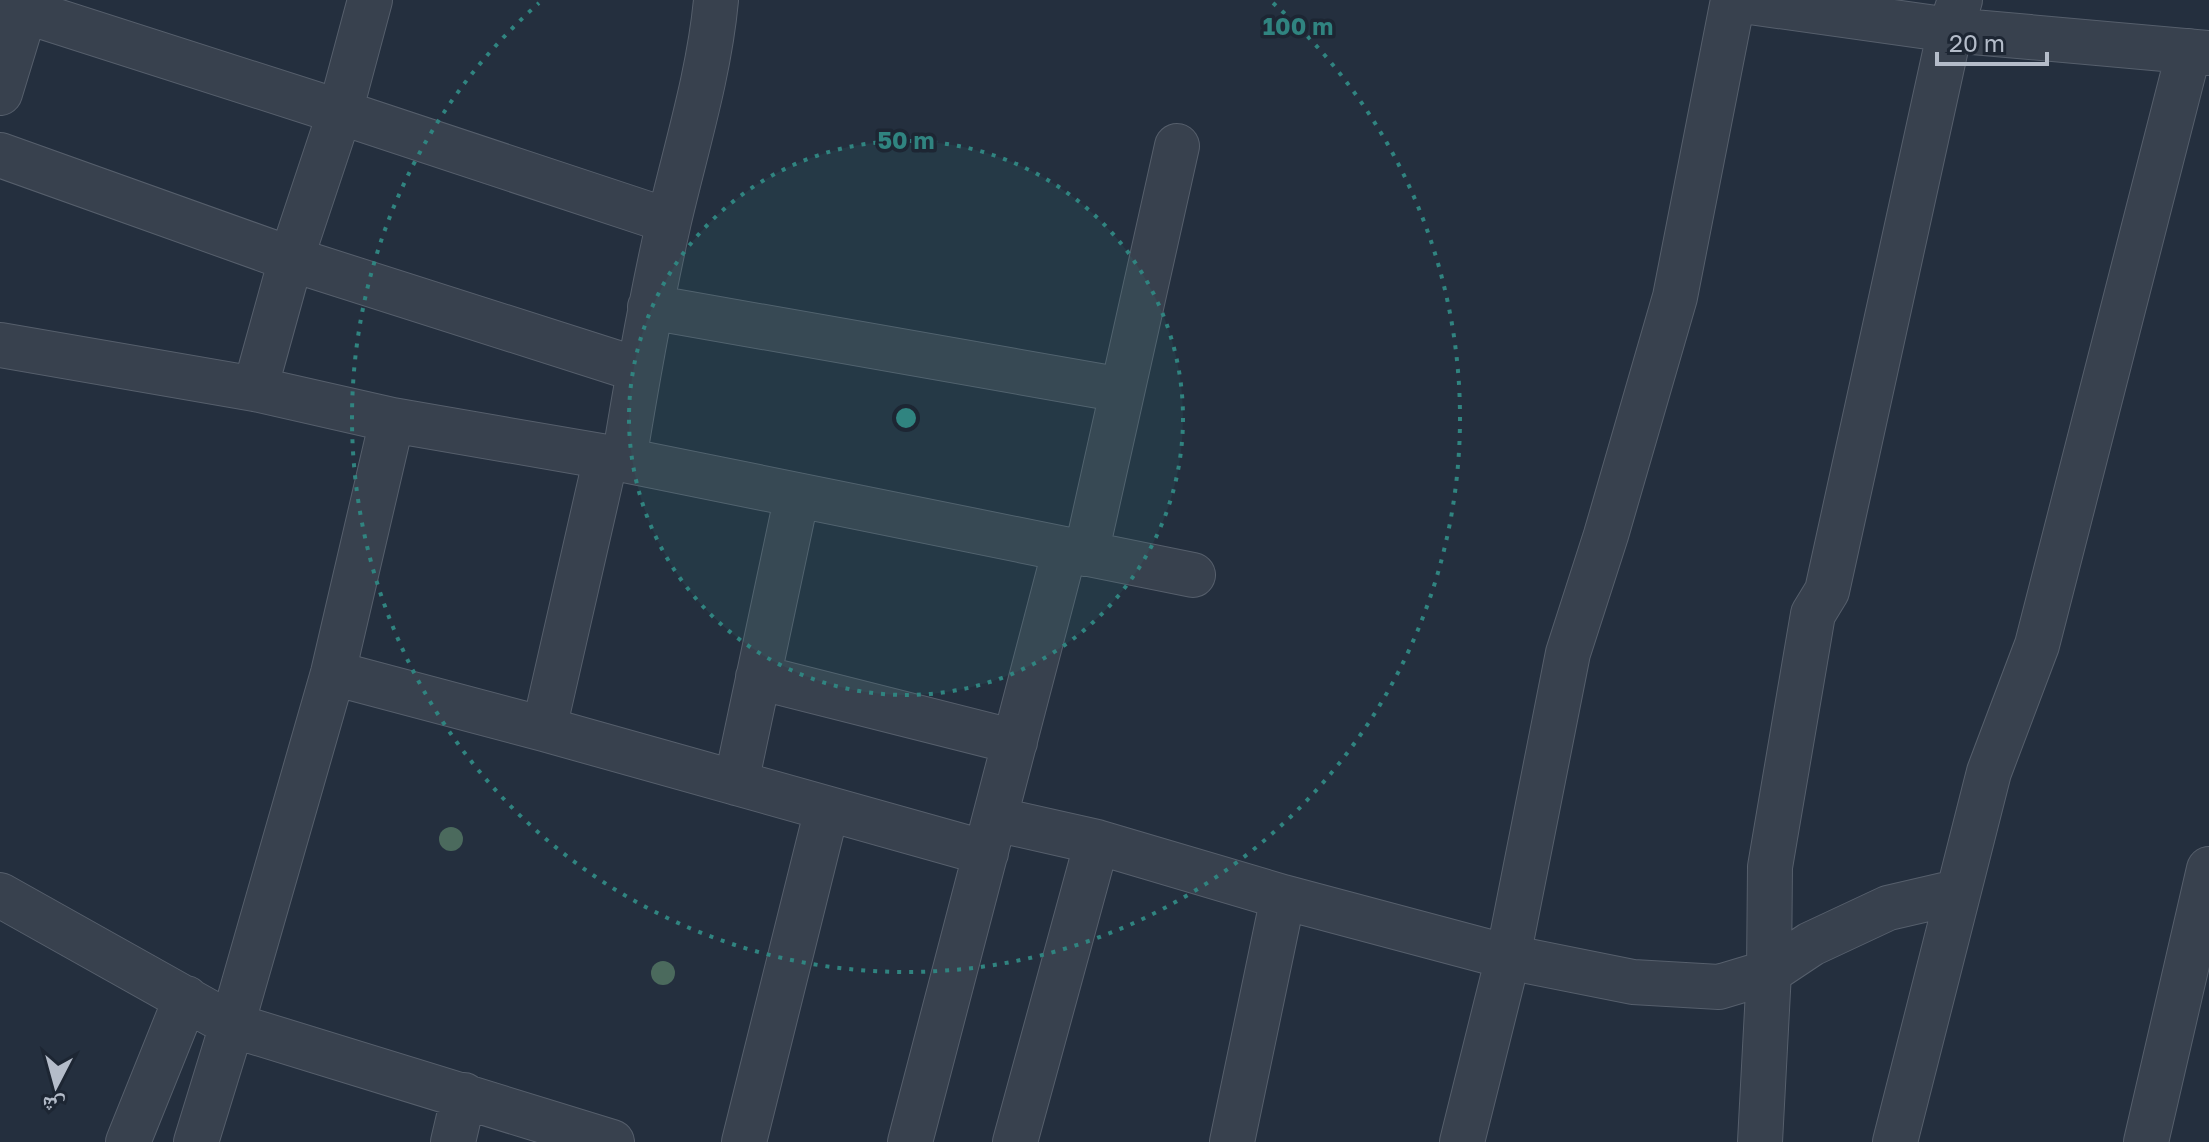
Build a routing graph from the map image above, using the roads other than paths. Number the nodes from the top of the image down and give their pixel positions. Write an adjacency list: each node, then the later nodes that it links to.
1 (370, 0): 8 (street)
2 (716, 0): 11 (street)
3 (1735, 0): 5 (street); 35 (street)
4 (19, 4): 7 (street); 8 (street)
5 (1955, 15): 6 (street); 36 (street)
6 (2199, 52): 32 (street)
7 (0, 93)
8 (340, 112): 11 (street); 12 (street)
9 (1177, 146): 17 (street)
10 (0, 155): 12 (street)
11 (669, 221): 13 (street)
12 (291, 259): 15 (street); 16 (street)
13 (650, 307): 15 (street); 17 (street)
14 (0, 345): 16 (street)
15 (639, 370): 19 (street)
16 (255, 389): 18 (street)
17 (1122, 390): 21 (street)
18 (392, 420): 19 (street); 23 (street)
19 (615, 459): 20 (street); 25 (street)
20 (797, 495): 21 (street); 24 (street)
21 (1075, 552): 22 (street); 26 (street)
22 (1193, 575)
23 (333, 673): 25 (street); 38 (street)
24 (758, 677): 26 (street); 27 (street)
25 (544, 729): 27 (street)
26 (1015, 742): 29 (street)
27 (736, 783): 28 (street)
28 (827, 809): 29 (street); 44 (street)
29 (991, 836): 30 (street); 45 (street)
30 (1097, 842): 34 (street); 46 (street)
31 (2209, 869): 51 (street)
32 (1957, 892): 36 (street); 50 (street)
33 (0, 895): 37 (street)
34 (1283, 897): 35 (street); 47 (street)
35 (1508, 957): 36 (street); 48 (street)
36 (1769, 972): 49 (street)
37 (186, 998): 38 (street); 40 (street)
38 (232, 1025): 39 (street); 41 (street)
39 (464, 1095): 42 (street); 43 (street)
40 (128, 1142)
41 (196, 1142)
42 (453, 1142)
43 (612, 1142)
44 (744, 1142)
45 (910, 1142)
46 (1015, 1142)
47 (1232, 1142)
48 (1462, 1142)
49 (1760, 1142)
50 (1895, 1142)
51 (2146, 1142)

